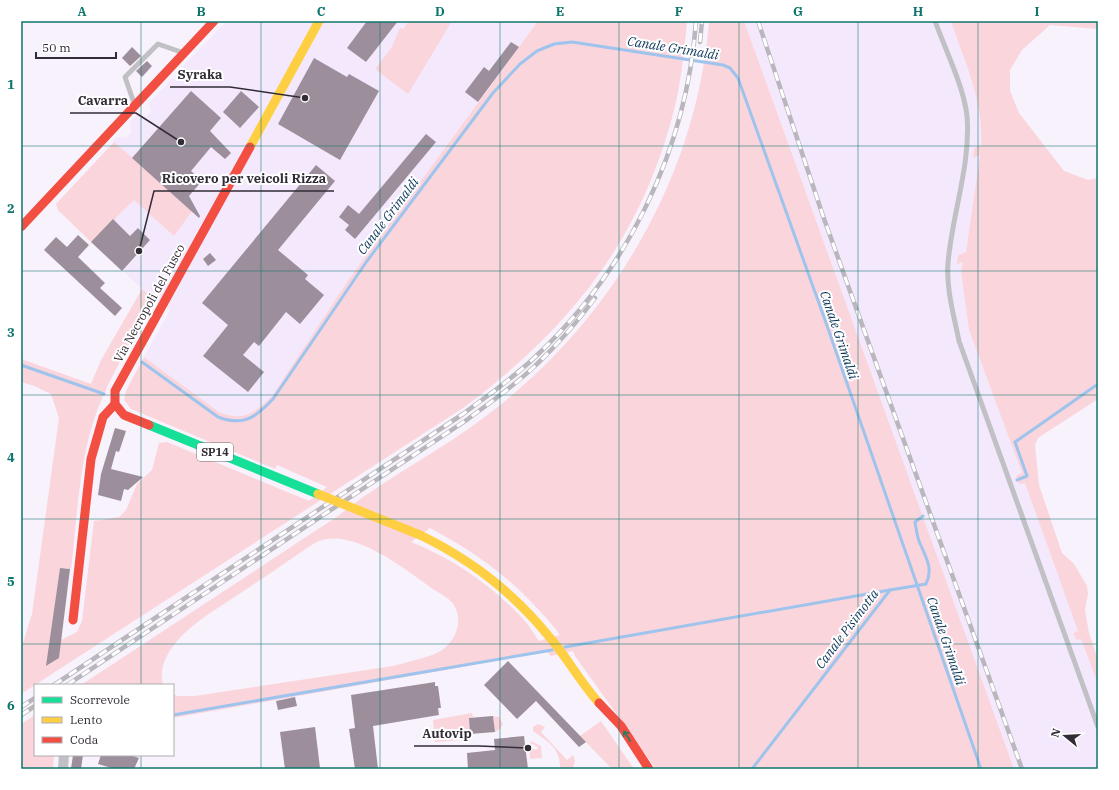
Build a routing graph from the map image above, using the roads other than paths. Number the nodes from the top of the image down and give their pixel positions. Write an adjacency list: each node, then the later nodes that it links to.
1 (214, 21): 4 (main road)
2 (319, 21): 7 (main road, Via Necropoli del Fusco)
3 (935, 21): 10 (lane)
4 (184, 53): 5 (main road); 5 (lane)
5 (135, 105): 6 (main road)
6 (21, 226)
7 (115, 404): 8 (main road, Via Necropoli del Fusco); 9 (main road, SP14, bridge)
8 (73, 620)
9 (597, 700): 13 (main road); 14 (main road, one-way to 9)
10 (1098, 727)
11 (64, 756): 12 (street)
12 (63, 769)
13 (640, 769)
14 (649, 769)

